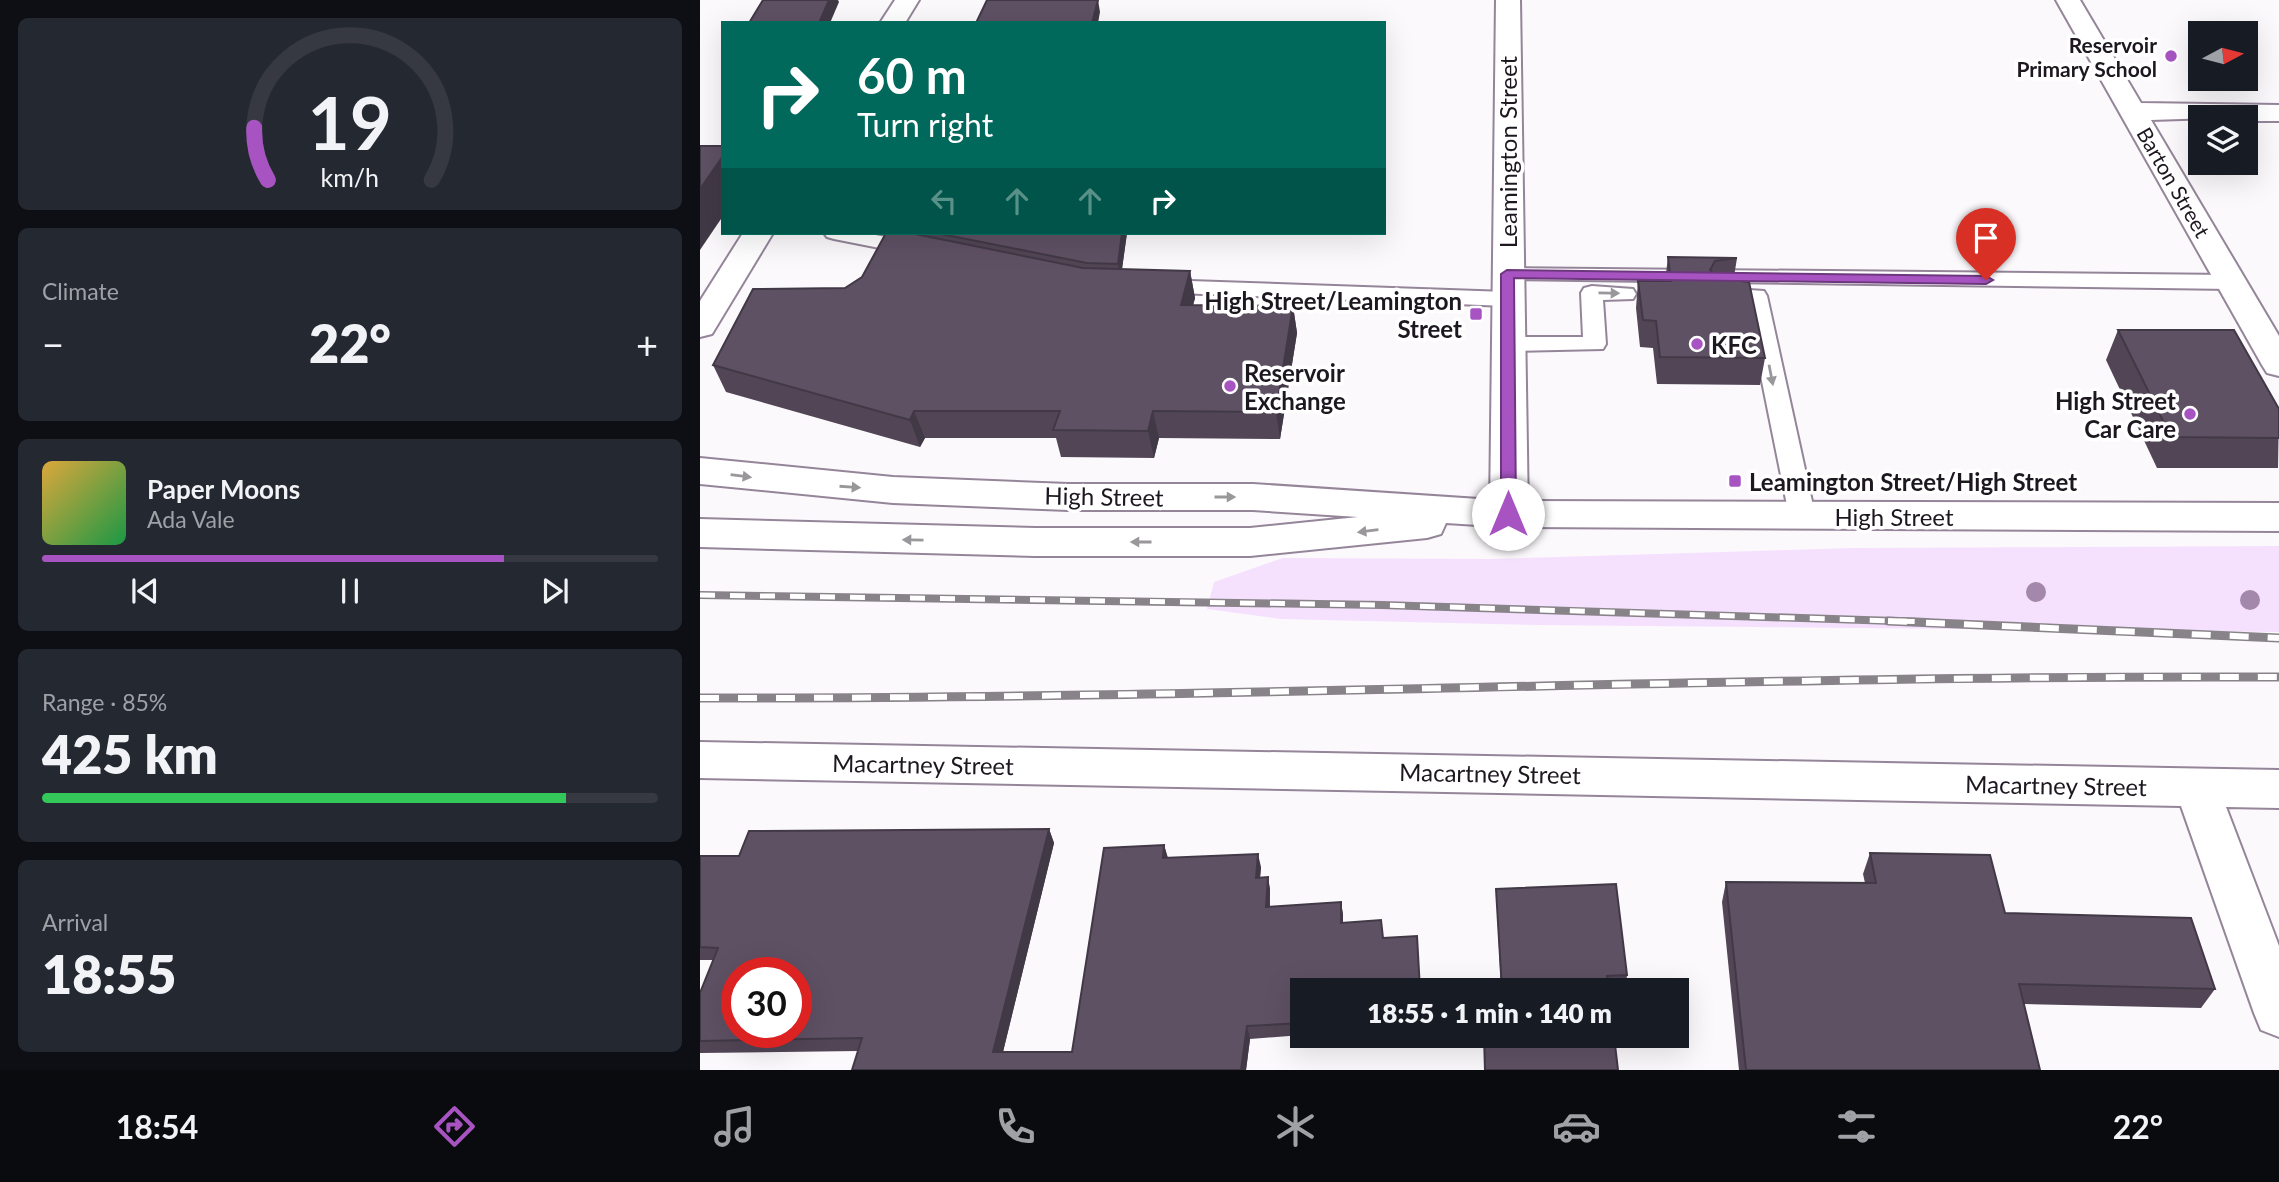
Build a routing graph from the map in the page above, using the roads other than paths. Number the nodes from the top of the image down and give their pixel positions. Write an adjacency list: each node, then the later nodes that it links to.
1 (907, 0): 4 (street)
2 (1507, 0): 11 (street, Leamington Street)
3 (2068, 0): 5 (street, Barton Street)
4 (893, 21)
5 (2133, 111): 6 (street); 10 (street, Barton Street)
6 (2279, 113)
7 (757, 235): 13 (street)
8 (844, 235): 9 (lane)
9 (940, 254)
10 (2231, 282): 11 (lane); 15 (street, Barton Street)
11 (1507, 286): 12 (lane); 14 (street, Leamington Street)
12 (1146, 287)
13 (700, 327)
14 (1506, 344): 17 (street, Leamington Street); 18 (lane, one-way to 18)
15 (2277, 359)
16 (700, 471): 17 (street, High Street, one-way to 17)
17 (1508, 514): 18 (street, High Street); 20 (street, High Street, one-way to 20)
18 (1802, 516): 19 (street, High Street)
19 (2279, 517)
20 (700, 533)
21 (700, 761): 22 (street, Macartney Street)
22 (2197, 789): 23 (street, Macartney Street); 24 (street)
23 (2279, 789)
24 (2279, 1013)

